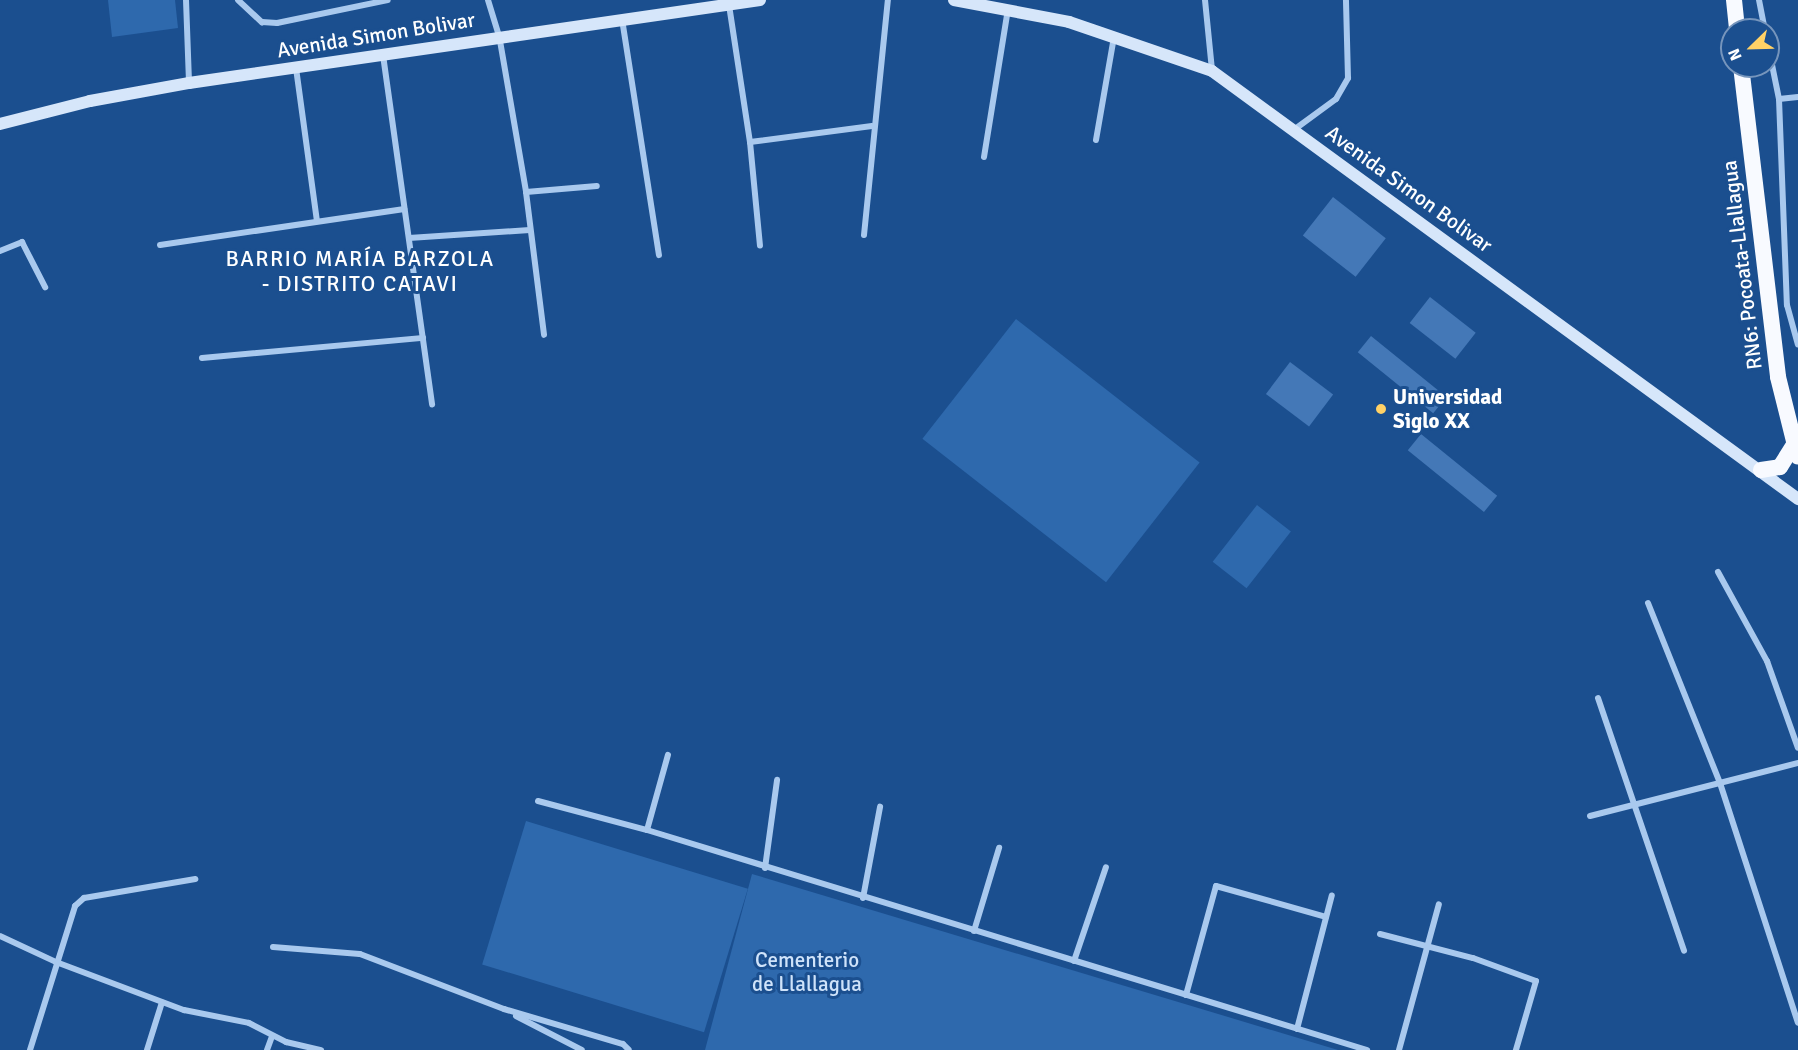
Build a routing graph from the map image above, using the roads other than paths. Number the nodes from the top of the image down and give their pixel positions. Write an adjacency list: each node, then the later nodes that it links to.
1 (186, 0): 24 (street)
2 (238, 0): 3 (street)
3 (388, 0)
4 (488, 0): 17 (street)
5 (760, 0): 12 (main road, Avenida Simon Bolivar)
6 (888, 0): 28 (street)
7 (954, 0): 13 (main road, Avenida Simon Bolivar)
8 (1205, 0): 21 (street)
9 (1346, 0): 29 (street)
10 (1734, 0): 15 (highway)
11 (1759, 0): 16 (street)
12 (729, 4): 14 (main road, Avenida Simon Bolivar); 31 (street)
13 (1008, 8): 18 (main road, Avenida Simon Bolivar); 32 (street)
14 (622, 18): 17 (main road, Avenida Simon Bolivar); 43 (street)
15 (1736, 18)
16 (1763, 18)
17 (499, 35): 19 (main road, Avenida Simon Bolivar); 34 (street)
18 (1114, 36): 21 (main road, Avenida Simon Bolivar); 30 (street)
19 (382, 55): 20 (main road, Avenida Simon Bolivar); 35 (street)
20 (296, 67): 24 (main road, Avenida Simon Bolivar); 36 (street)
21 (1212, 71): 29 (main road, Avenida Simon Bolivar)
22 (1742, 78): 50 (highway, RN6: Pocoata-Llallagua)
23 (1775, 78): 26 (street)
24 (189, 83): 27 (main road, Avenida Simon Bolivar)
25 (1798, 98): 26 (street)
26 (1779, 99): 47 (street)
27 (0, 124)
28 (872, 126): 31 (street); 38 (street)
29 (1294, 129): 51 (main road, Avenida Simon Bolivar)
30 (1096, 140)
31 (750, 142): 41 (street)
32 (984, 157)
33 (597, 186): 34 (street)
34 (526, 192): 37 (street)
35 (404, 209): 36 (street); 39 (street)
36 (317, 221): 40 (street)
37 (530, 230): 39 (street); 45 (street)
38 (864, 235)
39 (409, 238): 46 (street)
40 (160, 245)
41 (760, 246)
42 (0, 250): 44 (street)
43 (660, 255)
44 (45, 287)
45 (544, 335)
46 (423, 338): 48 (street); 49 (street)
47 (1798, 345)
48 (202, 358)
49 (432, 405)
50 (1796, 451): 51 (highway)
51 (1761, 470): 52 (main road, Avenida Simon Bolivar)
52 (1798, 499)
53 (1718, 572): 56 (street)
54 (1648, 603): 60 (street)
55 (1598, 698): 62 (street)
56 (1798, 748)
57 (668, 755): 65 (street)
58 (1798, 763): 60 (street)
59 (777, 780): 68 (street)
60 (1720, 783): 62 (street); 85 (street)
61 (538, 801): 65 (street)
62 (1634, 805): 64 (street); 79 (street)
63 (880, 807): 71 (street)
64 (1590, 816)
65 (647, 830): 68 (street)
66 (999, 848): 74 (street)
67 (1106, 867): 80 (street)
68 (765, 868): 71 (street)
69 (195, 879): 81 (street)
70 (1332, 896): 73 (street)
71 (863, 897): 74 (street)
72 (1439, 904): 77 (street)
73 (1326, 917): 82 (street); 86 (street)
74 (974, 931): 80 (street)
75 (1380, 933): 77 (street)
76 (0, 936): 81 (street)
77 (1428, 944): 95 (street); 96 (street)
78 (273, 947): 84 (street)
79 (1684, 951)
80 (1074, 961): 82 (street)
81 (56, 962): 83 (street); 88 (street)
82 (1186, 995): 86 (street)
83 (162, 1002): 87 (street); 89 (street)
84 (504, 1009): 92 (street); 93 (street)
85 (1798, 1023)
86 (1297, 1029): 94 (street)
87 (272, 1036): 90 (street); 91 (street)
88 (30, 1050)
89 (147, 1050)
90 (267, 1050)
91 (321, 1050)
92 (582, 1050)
93 (629, 1050)
94 (1367, 1050)
95 (1399, 1050)
96 (1516, 1050)

